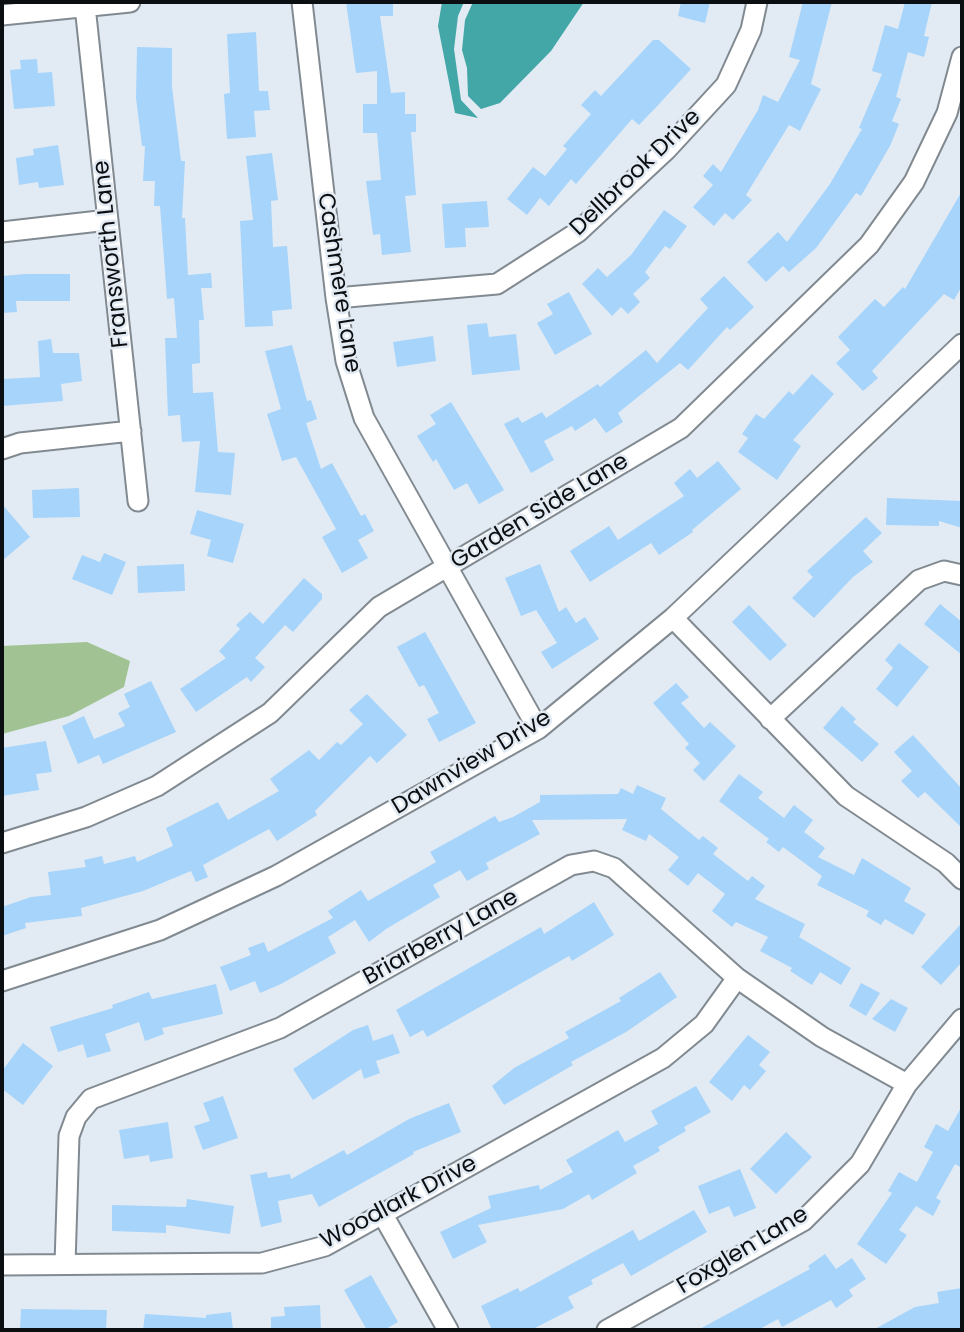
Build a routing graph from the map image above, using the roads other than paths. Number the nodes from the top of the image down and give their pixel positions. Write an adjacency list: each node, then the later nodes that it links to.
1 (130, 2): 4 (street)
2 (302, 2): 9 (street, Cashmere Lane)
3 (758, 2): 9 (street, Dellbrook Drive)
4 (85, 6): 5 (street); 7 (street, Fransworth Lane)
5 (2, 15)
6 (962, 57): 14 (street, Garden Side Lane)
7 (108, 220): 8 (street); 11 (street, Fransworth Lane)
8 (2, 232)
9 (336, 298): 14 (street, Cashmere Lane)
10 (962, 344): 16 (street, Dawnview Drive)
11 (131, 431): 12 (street); 13 (street, Fransworth Lane)
12 (2, 449)
13 (138, 501)
14 (446, 569): 18 (street, Cashmere Lane); 19 (street, Garden Side Lane)
15 (962, 575): 17 (street)
16 (673, 618): 17 (street); 18 (street, Dawnview Drive)
17 (770, 719): 20 (street)
18 (538, 729): 22 (street, Dawnview Drive)
19 (2, 843)
20 (962, 879)
21 (737, 978): 24 (street, Briarberry Lane); 25 (street, Woodlark Drive); 26 (street, Briarberry Lane)
22 (2, 981)
23 (962, 1019): 24 (street, Foxglen Lane)
24 (906, 1084): 29 (street, Foxglen Lane)
25 (383, 1215): 26 (street, Woodlark Drive); 28 (street)
26 (65, 1264): 27 (street, Woodlark Drive)
27 (2, 1265)
28 (448, 1330)
29 (607, 1330)

